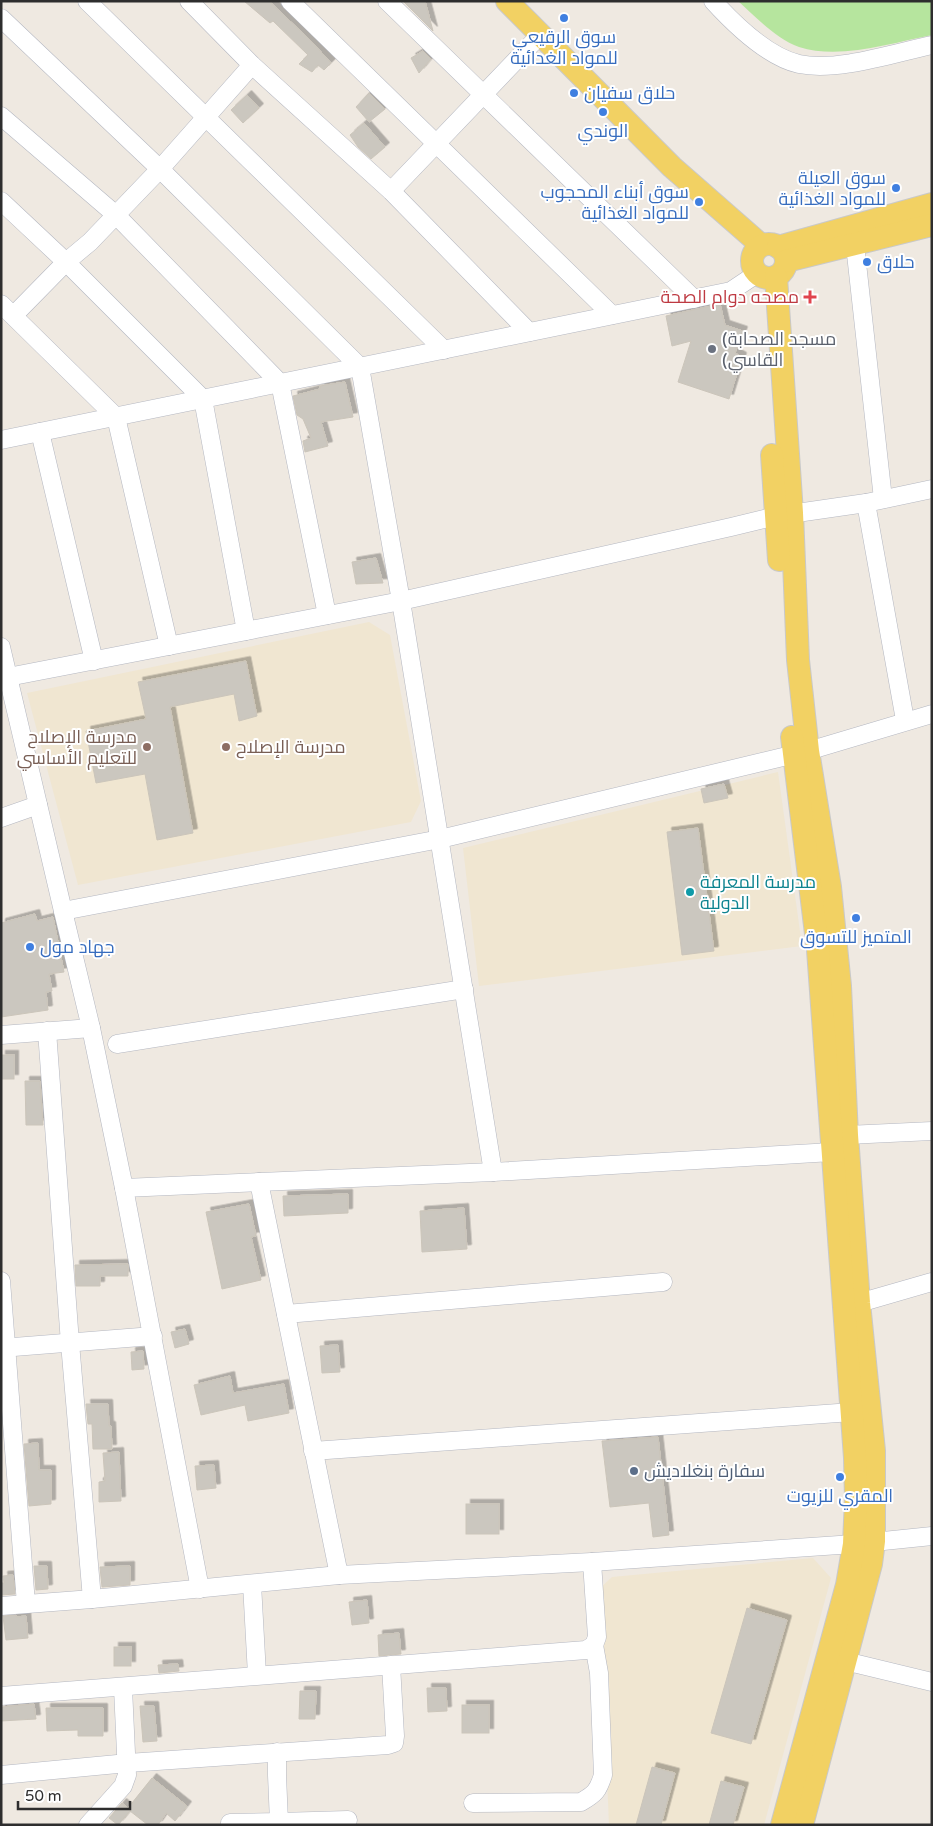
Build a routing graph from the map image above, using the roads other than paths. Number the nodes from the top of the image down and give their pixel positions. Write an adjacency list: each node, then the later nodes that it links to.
1 (87, 1): 13 (street)
2 (189, 1): 10 (street)
3 (290, 1): 14 (street)
4 (387, 1): 11 (street)
5 (507, 1): 8 (main road)
6 (713, 1): 9 (street)
7 (1, 18): 15 (street)
8 (540, 34): 11 (street); 23 (main road)
9 (932, 45)
10 (252, 65): 13 (street); 16 (street)
11 (483, 94): 14 (street); 24 (street)
12 (1, 116): 19 (street)
13 (206, 118): 15 (street); 28 (street)
14 (437, 143): 16 (street); 26 (street)
15 (160, 169): 19 (street); 29 (street)
16 (391, 191): 27 (street)
17 (1, 202): 22 (street)
18 (932, 204): 23 (main road)
19 (116, 215): 22 (street); 30 (street)
20 (932, 225): 21 (main road)
21 (855, 245): 23 (main road); 36 (street)
22 (66, 262): 25 (street); 31 (street)
23 (769, 263): 24 (street); 37 (main road)
24 (694, 299): 26 (street)
25 (8, 310): 32 (street)
26 (612, 315): 27 (street)
27 (529, 332): 28 (street)
28 (444, 350): 29 (street)
29 (360, 367): 30 (street); 38 (street)
30 (280, 383): 31 (street); 39 (street)
31 (203, 399): 32 (street); 40 (street)
32 (116, 417): 33 (street); 41 (street)
33 (40, 432): 34 (street); 43 (street)
34 (1, 440)
35 (932, 489): 36 (street)
36 (874, 501): 37 (street); 46 (street)
37 (784, 514): 38 (street); 47 (main road)
38 (401, 601): 39 (street); 50 (street)
39 (327, 616): 40 (street)
40 (246, 631): 41 (street)
41 (169, 646): 43 (street)
42 (1, 647): 44 (street)
43 (94, 660): 44 (street)
44 (8, 677): 48 (street)
45 (932, 714): 46 (street)
46 (905, 720): 47 (street)
47 (800, 753): 50 (street); 58 (main road); 59 (main road)
48 (38, 805): 49 (street); 51 (street)
49 (1, 818)
50 (440, 839): 51 (street); 52 (street)
51 (62, 911): 53 (street)
52 (464, 990): 56 (street); 60 (street)
53 (92, 1028): 54 (street); 62 (street)
54 (47, 1031): 55 (street); 69 (street)
55 (1, 1035)
56 (117, 1044)
57 (932, 1131): 58 (street)
58 (847, 1135): 66 (main road)
59 (832, 1152): 60 (street); 71 (main road)
60 (494, 1172): 61 (street)
61 (258, 1182): 62 (street); 67 (street)
62 (124, 1188): 68 (street)
63 (1, 1282): 70 (street)
64 (663, 1282): 67 (street)
65 (932, 1282): 66 (street)
66 (859, 1303): 74 (main road)
67 (286, 1314): 72 (street)
68 (152, 1336): 69 (street); 78 (street)
69 (70, 1342): 70 (street); 79 (street)
70 (4, 1347): 80 (street)
71 (852, 1412): 72 (street); 74 (main road)
72 (313, 1451): 76 (street)
73 (932, 1536): 74 (street)
74 (864, 1543): 75 (street); 83 (main road); 97 (main road)
75 (592, 1562): 76 (street); 82 (street)
76 (339, 1575): 77 (street)
77 (252, 1584): 78 (street); 85 (street)
78 (200, 1589): 79 (street)
79 (92, 1599): 80 (street)
80 (26, 1604): 81 (street)
81 (1, 1606)
82 (594, 1645): 84 (street); 92 (street)
83 (845, 1661): 86 (street); 98 (main road)
84 (390, 1665): 85 (street); 89 (street)
85 (257, 1675): 87 (street)
86 (932, 1682)
87 (124, 1688): 88 (street); 90 (street)
88 (1, 1696)
89 (278, 1752): 90 (street); 94 (street)
90 (128, 1763): 91 (street); 96 (street)
91 (1, 1774)
92 (473, 1803)
93 (348, 1820): 94 (street)
94 (279, 1822): 95 (street)
95 (230, 1823)
96 (88, 1825)
97 (782, 1825)
98 (802, 1825)

